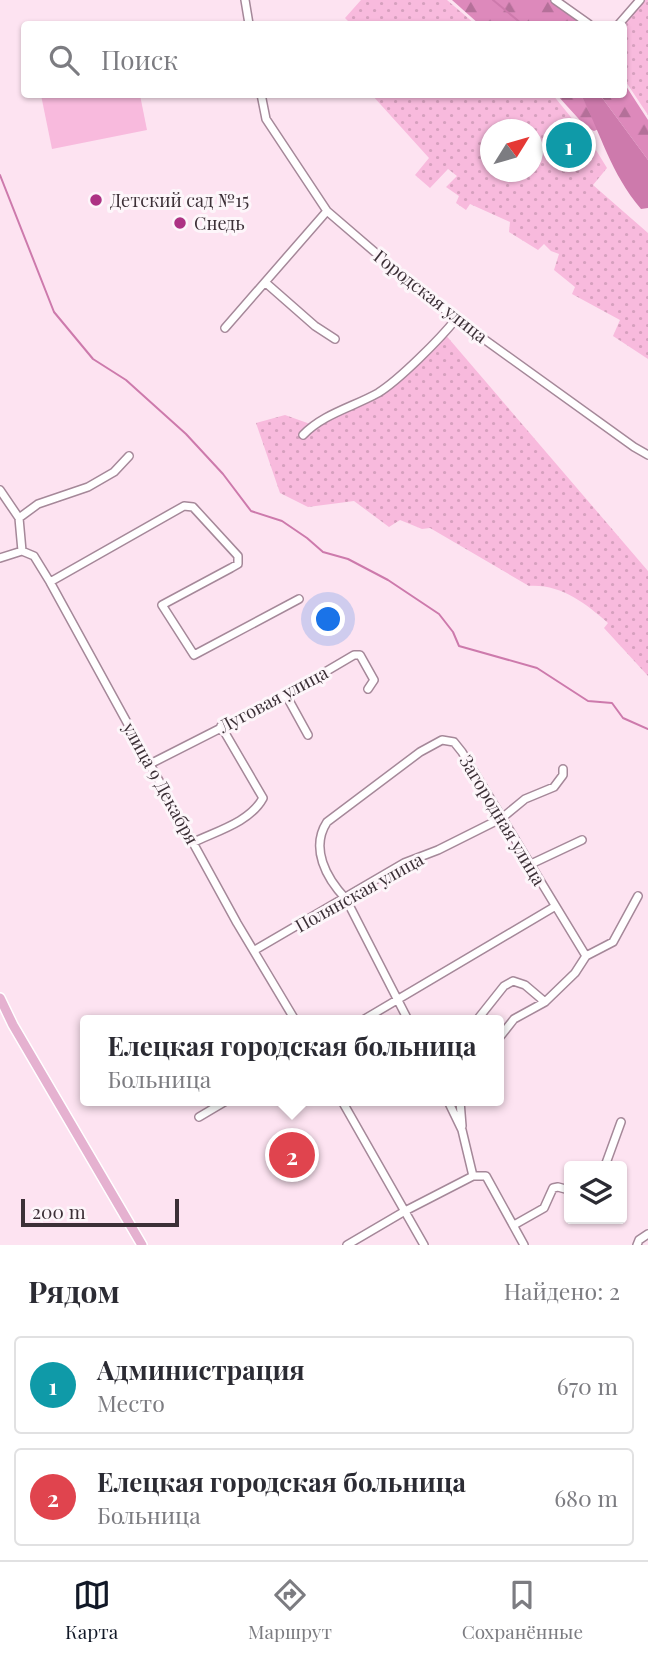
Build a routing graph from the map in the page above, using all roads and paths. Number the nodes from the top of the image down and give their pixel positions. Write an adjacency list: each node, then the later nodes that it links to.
1 (245, 0): 4 (street)
2 (555, 0): 5 (street)
3 (640, 0): 6 (street)
4 (248, 21)
5 (585, 21)
6 (622, 21)
7 (262, 98): 8 (street, Городская улица)
8 (327, 211): 9 (street); 10 (street, Городская улица)
9 (266, 283): 11 (street); 12 (street)
10 (456, 318): 13 (street); 14 (street, Городская улица)
11 (225, 328)
12 (335, 339)
13 (303, 435)
14 (648, 455)
15 (129, 456): 17 (street)
16 (0, 490): 17 (street)
17 (19, 518): 18 (street)
18 (22, 551): 19 (street); 20 (street, улица 9 Декабря)
19 (0, 558)
20 (50, 582): 21 (street); 26 (street, улица 9 Декабря)
21 (299, 599)
22 (368, 689): 23 (street, Луговая улица)
23 (286, 695): 24 (street, Луговая улица); 25 (street)
24 (221, 726): 26 (street, Луговая улица); 30 (street)
25 (308, 735)
26 (150, 764): 30 (street, улица 9 Декабря)
27 (564, 769): 28 (street, Полянская улица)
28 (502, 818): 31 (street, Загородная улица); 33 (street, Полянская улица); 33 (street, Загородная улица)
29 (582, 840): 31 (street)
30 (194, 842): 35 (street, улица 9 Декабря)
31 (531, 864): 34 (street, Загородная улица)
32 (638, 896): 36 (street)
33 (346, 899): 35 (street, Полянская улица); 38 (street)
34 (554, 907): 36 (street, Загородная улица); 38 (street)
35 (255, 950): 40 (street, улица 9 Декабря)
36 (586, 957): 39 (street)
37 (0, 998): 58 (main road)
38 (398, 1000): 41 (street); 42 (street)
39 (545, 1002): 43 (street); 44 (street)
40 (292, 1015)
41 (372, 1015)
42 (406, 1015)
43 (481, 1015)
44 (504, 1032)
45 (217, 1106): 49 (street)
46 (345, 1106): 55 (street)
47 (450, 1106): 51 (street)
48 (460, 1106): 51 (street)
49 (198, 1117)
50 (621, 1122): 52 (street)
51 (462, 1130): 53 (street)
52 (607, 1161)
53 (473, 1176): 55 (street); 56 (street)
54 (564, 1189): 56 (street)
55 (405, 1211): 59 (street); 60 (street)
56 (514, 1225): 61 (street)
57 (648, 1234): 62 (street)
58 (142, 1245)
59 (347, 1245)
60 (424, 1245)
61 (524, 1245)
62 (637, 1245)

